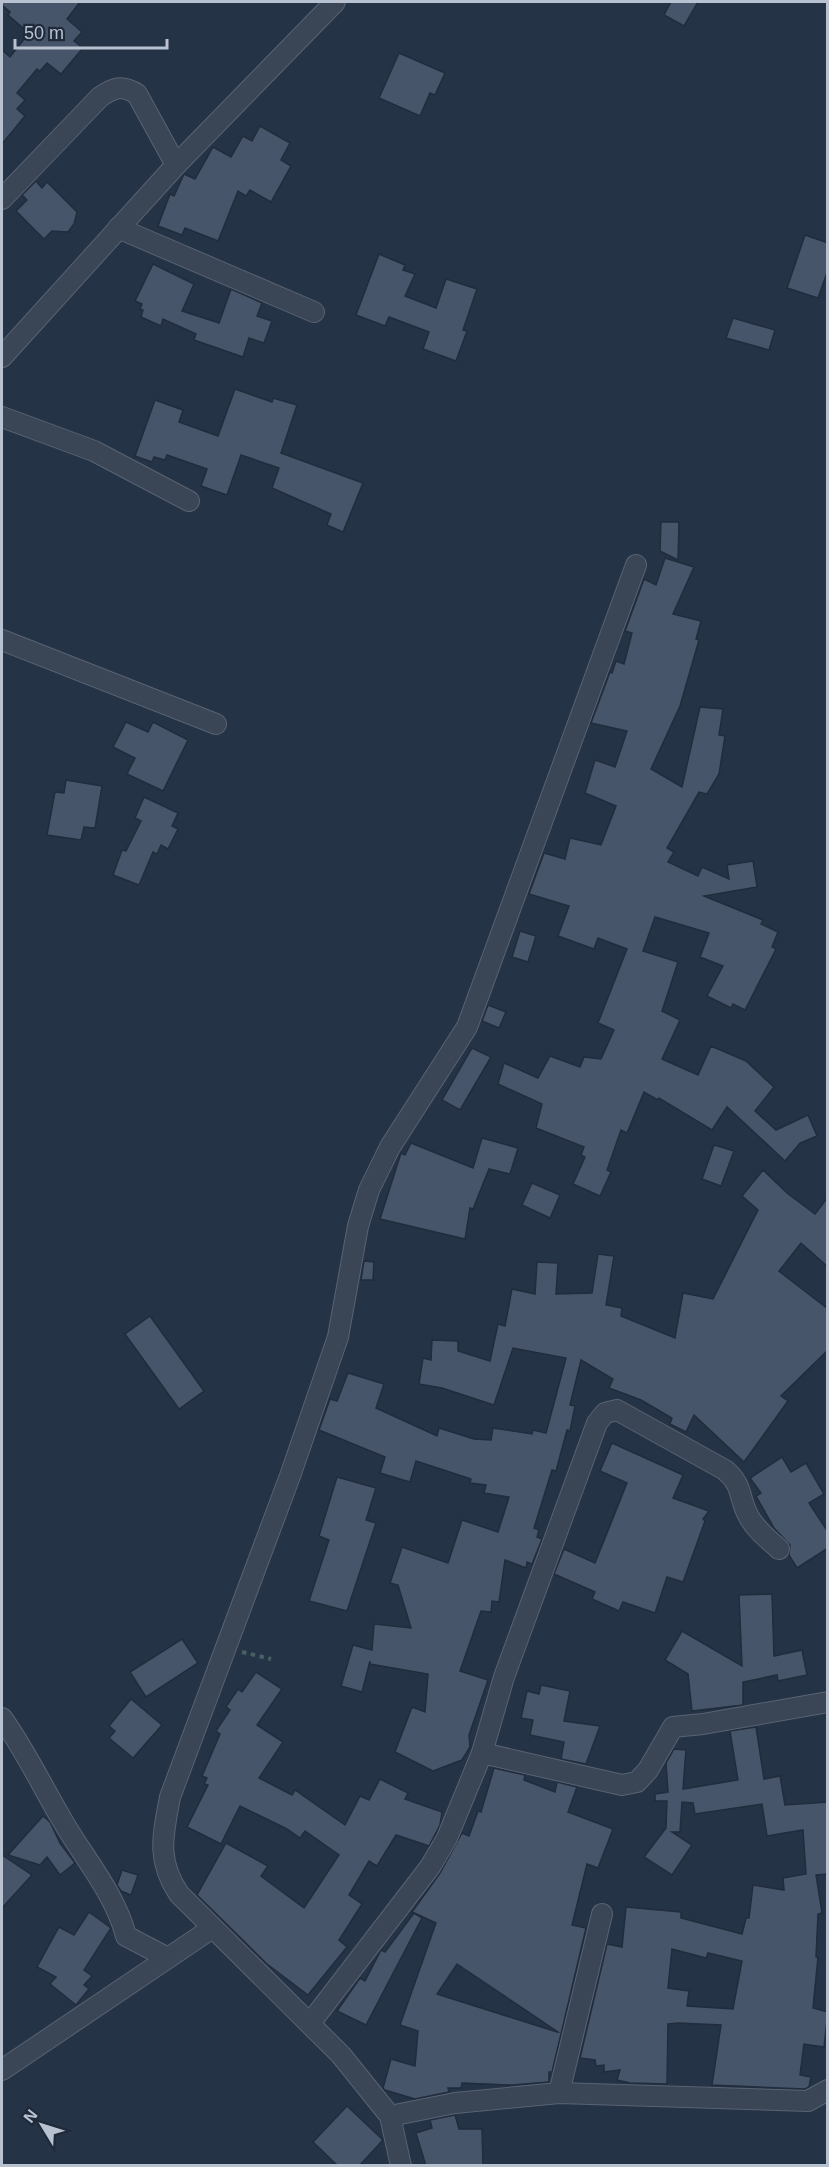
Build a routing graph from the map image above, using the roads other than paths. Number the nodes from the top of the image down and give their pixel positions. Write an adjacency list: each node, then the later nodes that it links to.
1 (335, 2): 2 (street)
2 (176, 165): 3 (street); 4 (street)
3 (2, 199)
4 (118, 228): 5 (street); 6 (street)
5 (314, 312)
6 (2, 357)
7 (2, 417): 8 (street)
8 (189, 501)
9 (636, 565): 17 (street)
10 (2, 640): 11 (street)
11 (216, 724)
12 (779, 1549): 15 (street)
13 (828, 1702): 15 (street)
14 (2, 1718): 18 (street)
15 (482, 1753): 19 (street)
16 (602, 1914): 22 (street)
17 (211, 1929): 18 (street); 19 (street)
18 (168, 1958): 20 (street)
19 (311, 2022): 23 (street)
20 (2, 2070)
21 (828, 2090): 22 (street)
22 (560, 2093): 23 (street)
23 (390, 2116): 24 (street)
24 (401, 2166)

